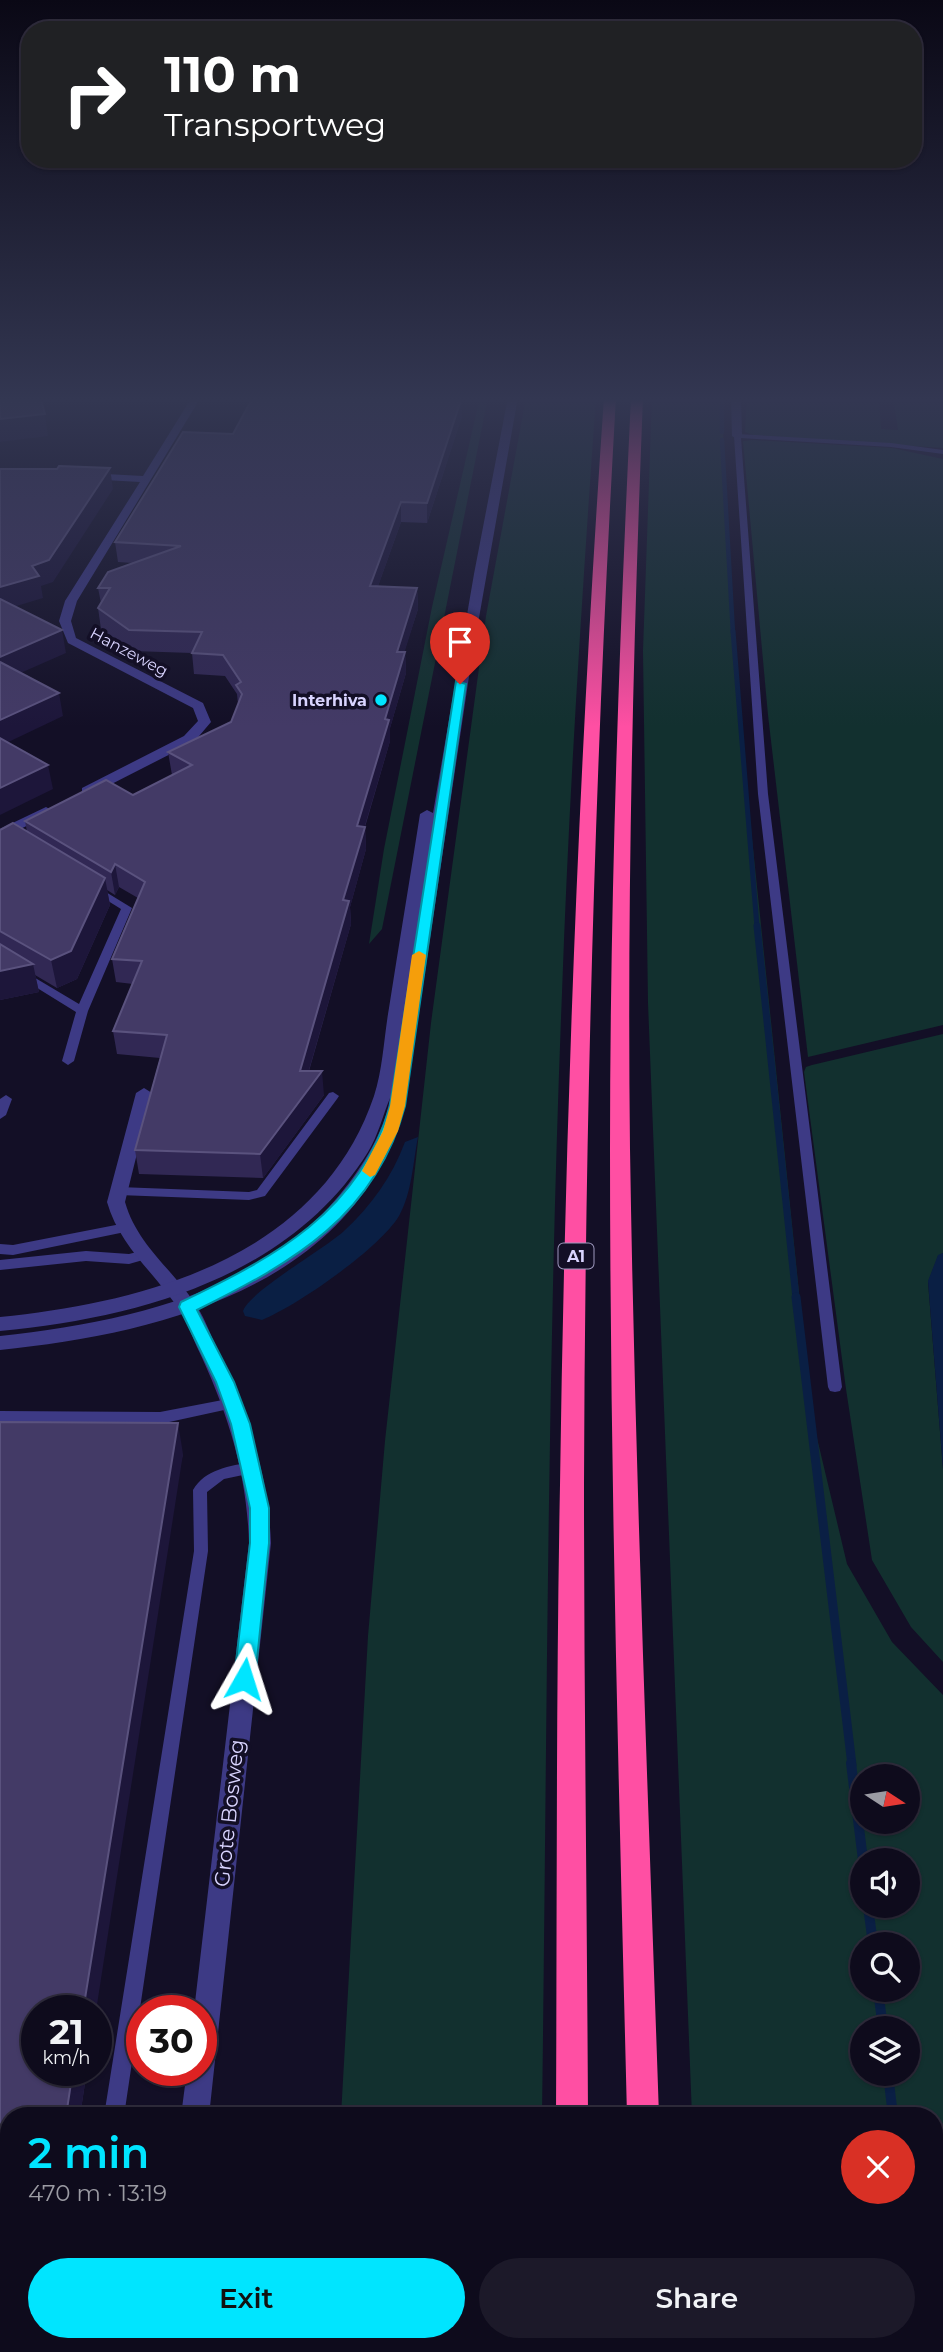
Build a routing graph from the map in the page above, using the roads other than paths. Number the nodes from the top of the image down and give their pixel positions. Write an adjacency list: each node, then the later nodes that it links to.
1 (129, 507): 7 (street, Hanzeweg)
2 (482, 507): 23 (street)
3 (493, 507): 23 (street)
4 (603, 507): 34 (highway, A1)
5 (632, 507): 35 (highway)
6 (742, 507): 26 (lane)
7 (77, 796)
8 (52, 808): 9 (street)
9 (5, 836)
10 (82, 881): 12 (lane)
11 (0, 960): 12 (lane)
12 (82, 1012): 13 (lane)
13 (68, 1061)
14 (144, 1093): 18 (street)
15 (332, 1096): 18 (lane)
16 (6, 1099): 17 (lane)
17 (0, 1115)
18 (119, 1191): 19 (street)
19 (126, 1228): 20 (lane); 21 (street, Grote Bosweg)
20 (0, 1249)
21 (145, 1255): 22 (lane); 23 (street, Grote Bosweg)
22 (0, 1265)
23 (180, 1299): 24 (street); 25 (street); 27 (street, Grote Bosweg)
24 (0, 1324)
25 (0, 1343)
26 (835, 1387)
27 (233, 1403): 28 (lane); 29 (street, Grote Bosweg)
28 (0, 1417)
29 (253, 1468): 30 (street, Grote Bosweg); 32 (lane)
30 (209, 1995)
31 (198, 2086): 33 (street)
32 (115, 2107)
33 (196, 2107)
34 (572, 2107)
35 (643, 2107)

